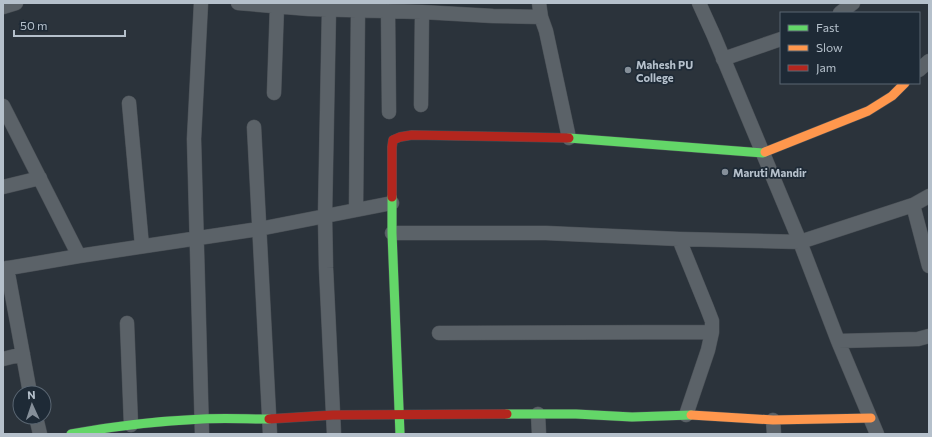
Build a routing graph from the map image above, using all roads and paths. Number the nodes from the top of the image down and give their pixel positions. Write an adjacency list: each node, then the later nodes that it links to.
1 (16, 3): 9 (street)
2 (201, 3): 38 (street)
3 (238, 3): 7 (street)
4 (539, 3): 15 (street)
5 (699, 3): 17 (street)
6 (853, 3): 14 (street)
7 (276, 6): 8 (street); 21 (street)
8 (309, 6): 10 (street)
9 (3, 7)
10 (329, 9): 11 (street); 35 (street)
11 (358, 10): 12 (street); 34 (street)
12 (388, 11): 13 (street); 25 (street)
13 (422, 12): 15 (street); 23 (street)
14 (841, 12)
15 (540, 17): 27 (street)
16 (780, 38): 17 (street)
17 (723, 59): 28 (street)
18 (929, 61): 19 (street)
19 (920, 69)
20 (904, 84): 28 (street)
21 (274, 93)
22 (129, 103): 41 (street)
23 (421, 105)
24 (3, 106): 29 (street)
25 (389, 112)
26 (254, 127): 36 (street)
27 (569, 138): 28 (street); 32 (street)
28 (763, 154): 40 (street)
29 (40, 178): 30 (street); 42 (street)
30 (3, 187)
31 (929, 196): 33 (street)
32 (392, 203): 34 (street); 37 (street)
33 (913, 205): 40 (street); 43 (street)
34 (356, 210): 35 (street)
35 (325, 216): 36 (street); 54 (street)
36 (260, 229): 38 (street); 58 (street)
37 (392, 233): 39 (street); 55 (street)
38 (196, 238): 41 (street); 59 (street)
39 (679, 239): 40 (street); 46 (street)
40 (800, 242): 49 (street)
41 (142, 246): 42 (street)
42 (79, 256): 44 (street)
43 (929, 266)
44 (5, 269): 50 (street)
45 (127, 324): 60 (street)
46 (712, 332): 47 (street); 56 (street)
47 (439, 333)
48 (929, 336): 49 (street)
49 (838, 341): 57 (street)
50 (23, 354): 51 (street); 52 (street)
51 (3, 359)
52 (29, 385)
53 (538, 414): 55 (street); 56 (street); 67 (street)
54 (333, 415): 55 (street); 58 (street); 65 (street)
55 (400, 415): 66 (street)
56 (686, 415): 61 (street)
57 (871, 418): 61 (street); 68 (street)
58 (270, 419): 59 (street); 64 (street)
59 (202, 420): 60 (street); 63 (street)
60 (131, 425): 62 (street)
61 (774, 427)
62 (71, 434)
63 (202, 434)
64 (270, 434)
65 (334, 434)
66 (400, 434)
67 (539, 434)
68 (877, 434)

